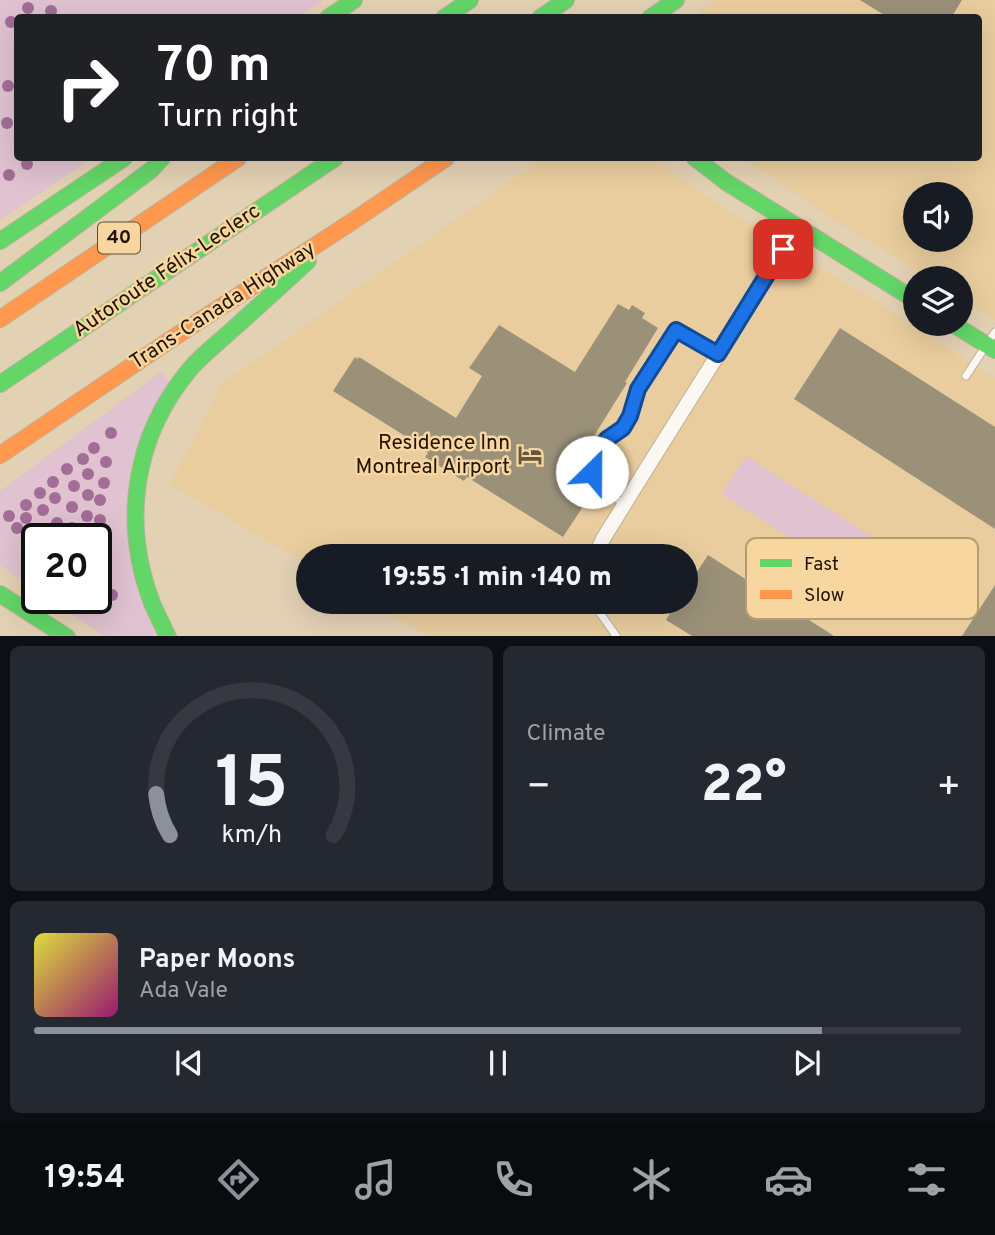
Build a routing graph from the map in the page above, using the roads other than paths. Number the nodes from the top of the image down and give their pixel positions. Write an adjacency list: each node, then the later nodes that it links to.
1 (354, 0): 4 (main road)
2 (470, 0): 5 (main road)
3 (566, 0): 6 (main road)
4 (334, 14)
5 (450, 14)
6 (546, 14)
7 (120, 161): 15 (main road)
8 (159, 161): 16 (main road)
9 (234, 161): 18 (main road, 40)
10 (331, 161): 23 (main road, Autoroute Félix-Leclerc / 40)
11 (442, 161): 13 (main road, Trans-Canada Highway)
12 (699, 161): 14 (main road)
13 (353, 221): 24 (main road, Trans-Canada Highway); 30 (main road)
14 (798, 227): 17 (main road); 21 (street)
15 (0, 241)
16 (0, 283)
17 (903, 293)
18 (0, 319)
19 (973, 333): 20 (main road)
20 (992, 342): 22 (lane)
21 (718, 354): 25 (street); 25 (lane)
22 (967, 376)
23 (0, 386)
24 (0, 455)
25 (625, 504): 26 (street)
26 (601, 544)
27 (0, 594): 29 (main road)
28 (601, 614): 31 (lane)
29 (67, 636)
30 (167, 636)
31 (617, 636)

